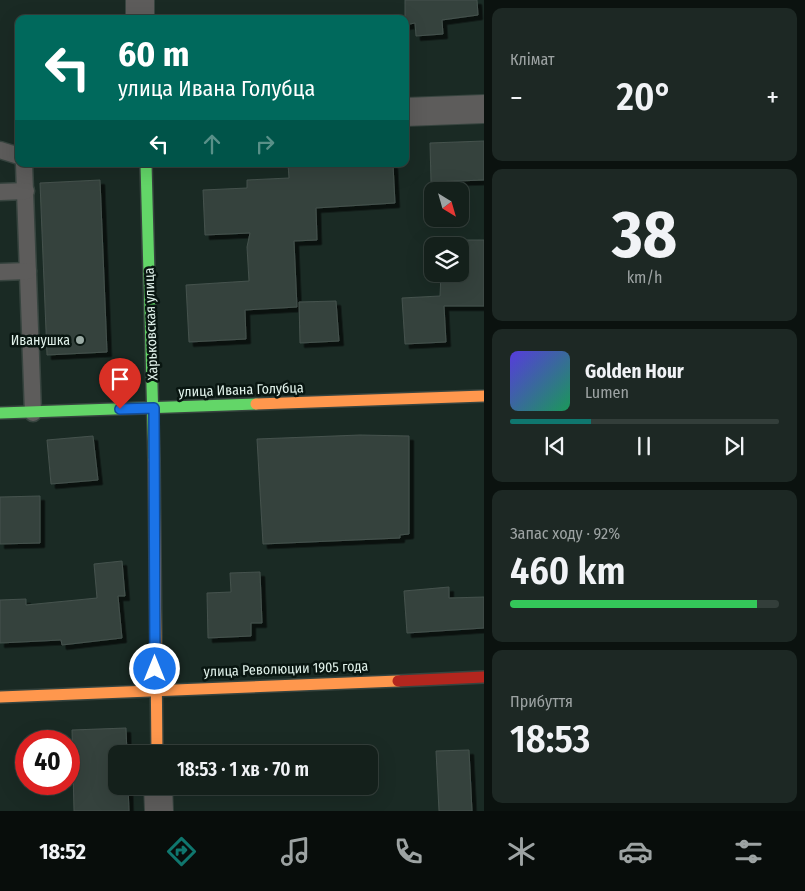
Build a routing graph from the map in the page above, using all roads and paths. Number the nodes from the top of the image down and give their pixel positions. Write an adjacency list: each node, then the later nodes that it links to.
1 (140, 0): 2 (street)
2 (140, 15)
3 (484, 109): 4 (street)
4 (409, 112)
5 (0, 150): 6 (lane)
6 (15, 155)
7 (24, 167): 9 (lane)
8 (146, 167): 14 (street, Харьковская улица)
9 (26, 191): 10 (lane); 11 (lane)
10 (0, 192)
11 (28, 271): 12 (lane); 16 (lane)
12 (0, 272)
13 (484, 396): 14 (street, улица Ивана Голубца)
14 (154, 408): 16 (street, улица Ивана Голубца); 18 (street, Харьковская улица)
15 (0, 413): 16 (street, улица Ивана Голубца)
16 (33, 413)
17 (484, 677): 18 (street, улица Революции 1905 года)
18 (155, 689): 19 (street, улица Революции 1905 года); 20 (street, Харьковская улица)
19 (0, 697)
20 (157, 745)
21 (158, 795): 22 (street)
22 (159, 811)

